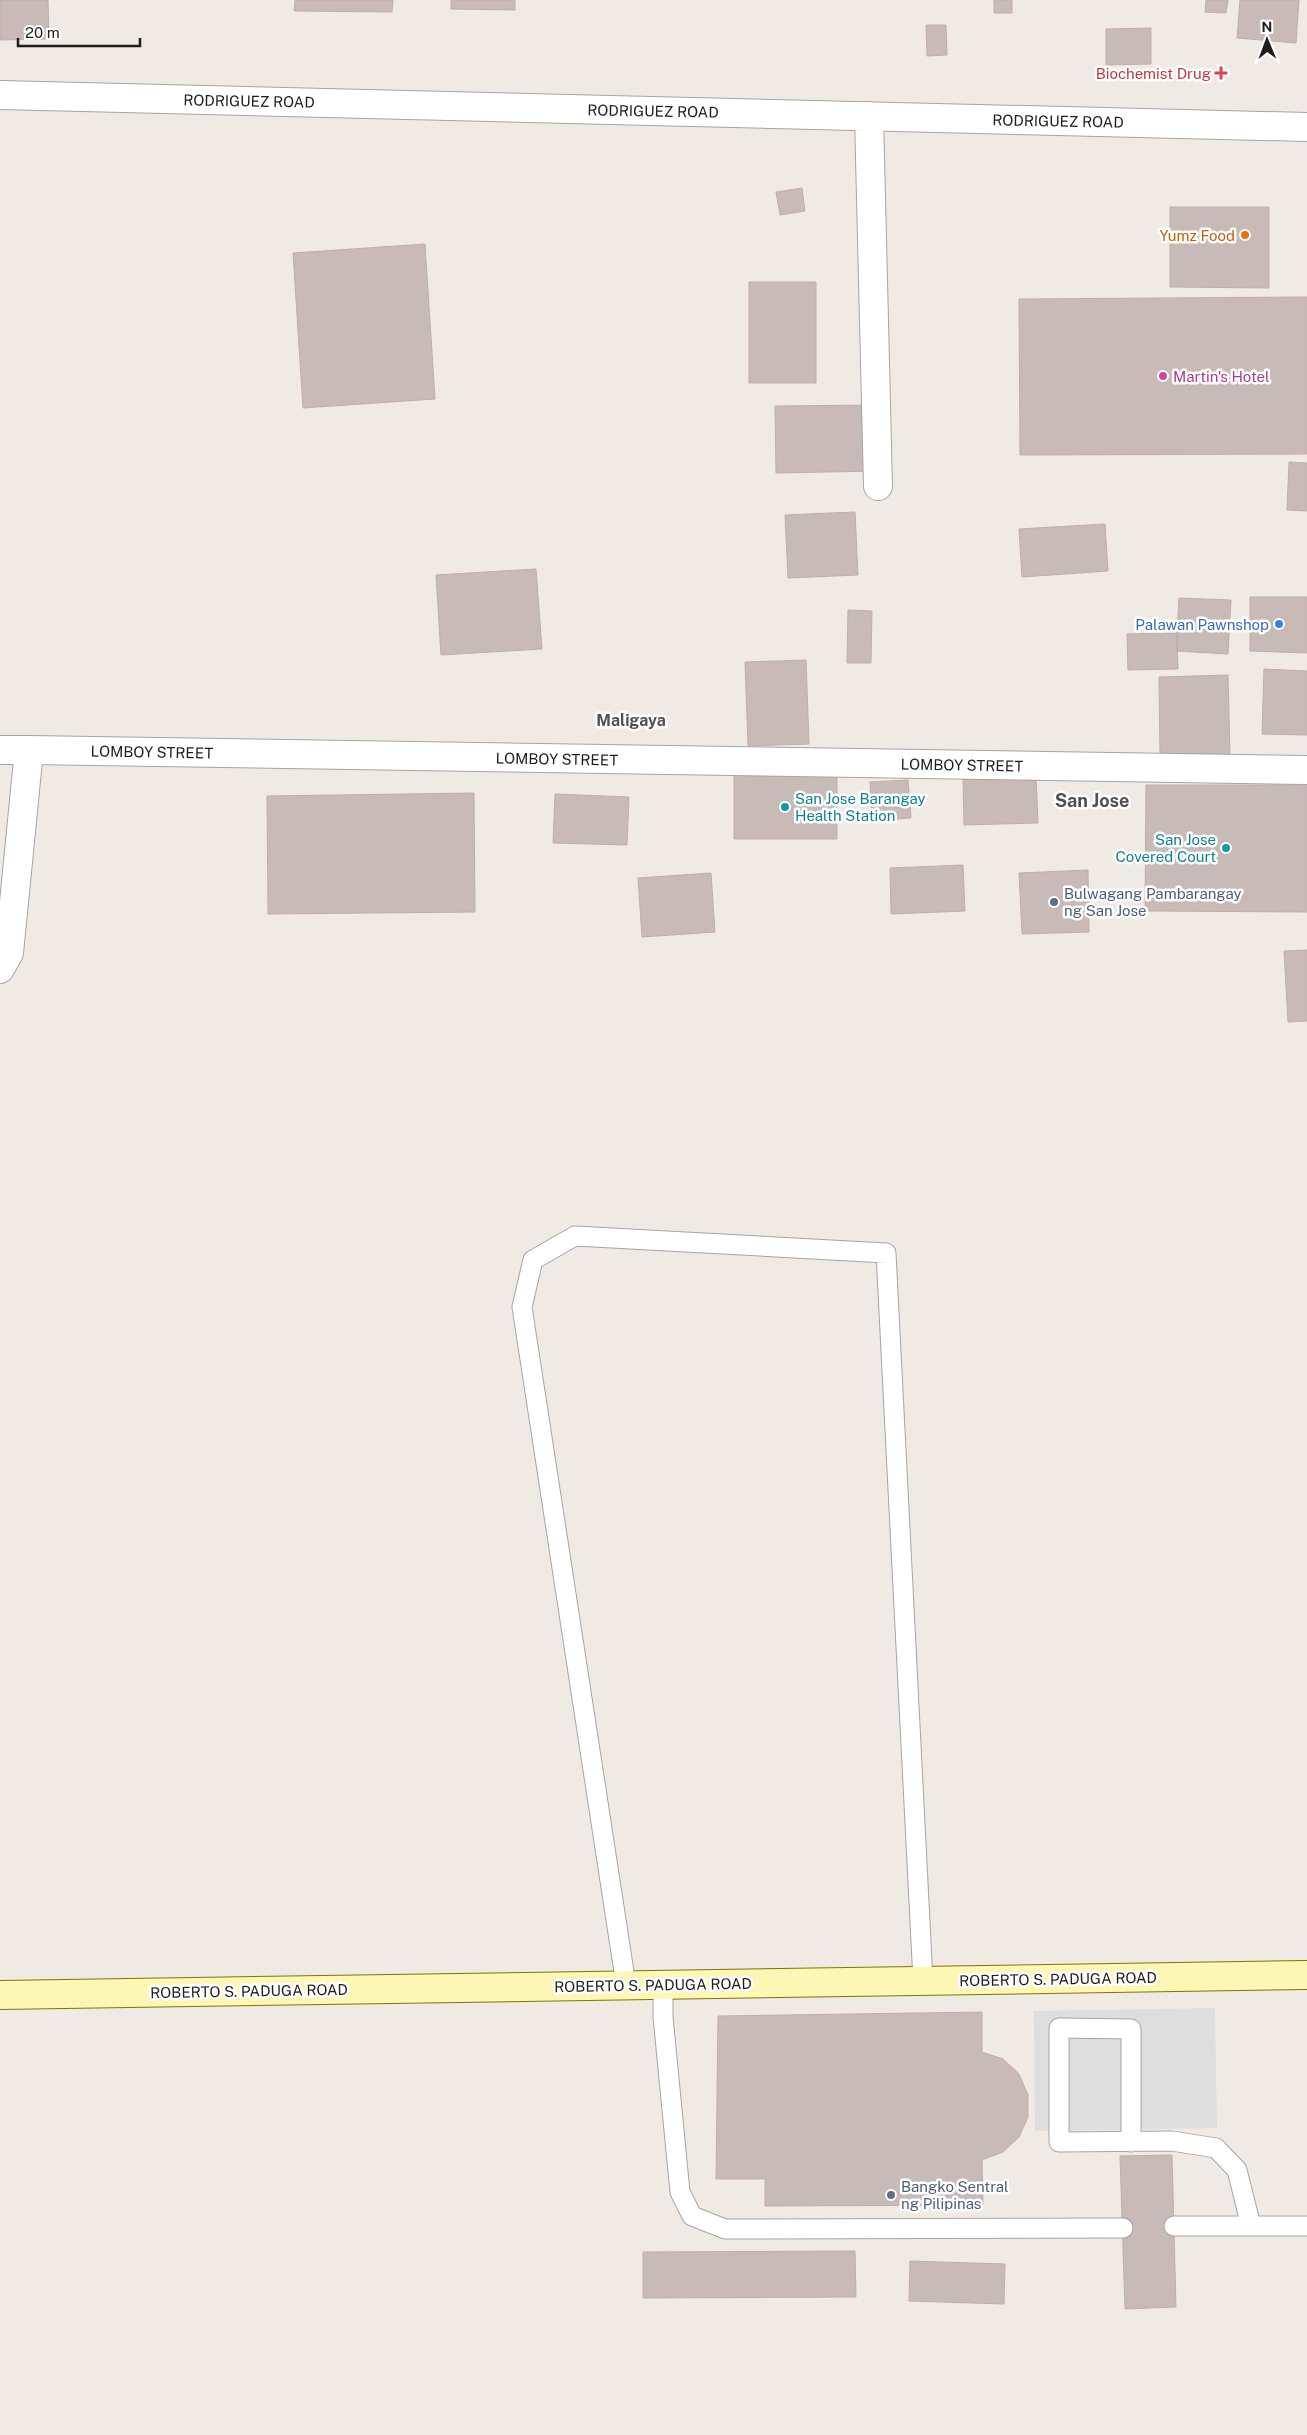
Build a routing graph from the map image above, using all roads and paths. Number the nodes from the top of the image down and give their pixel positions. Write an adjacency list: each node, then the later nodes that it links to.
1 (0, 95): 2 (street, RODRIGUEZ ROAD)
2 (869, 116): 3 (street, RODRIGUEZ ROAD); 4 (street)
3 (1307, 127)
4 (878, 486)
5 (0, 750): 6 (street, LOMBOY STREET)
6 (29, 750): 7 (street, LOMBOY STREET); 8 (street)
7 (1307, 770)
8 (0, 969)
9 (1307, 1974): 10 (street, ROBERTO S. PADUGA ROAD)
10 (923, 1981): 11 (street, ROBERTO S. PADUGA ROAD); 12 (lane)
11 (663, 1984): 12 (street, ROBERTO S. PADUGA ROAD); 18 (lane)
12 (626, 1985): 13 (street, ROBERTO S. PADUGA ROAD)
13 (0, 1995)
14 (1131, 2142): 14 (lane); 16 (lane)
15 (1174, 2226): 16 (lane)
16 (1251, 2226): 17 (lane)
17 (1307, 2226)
18 (1123, 2228)

